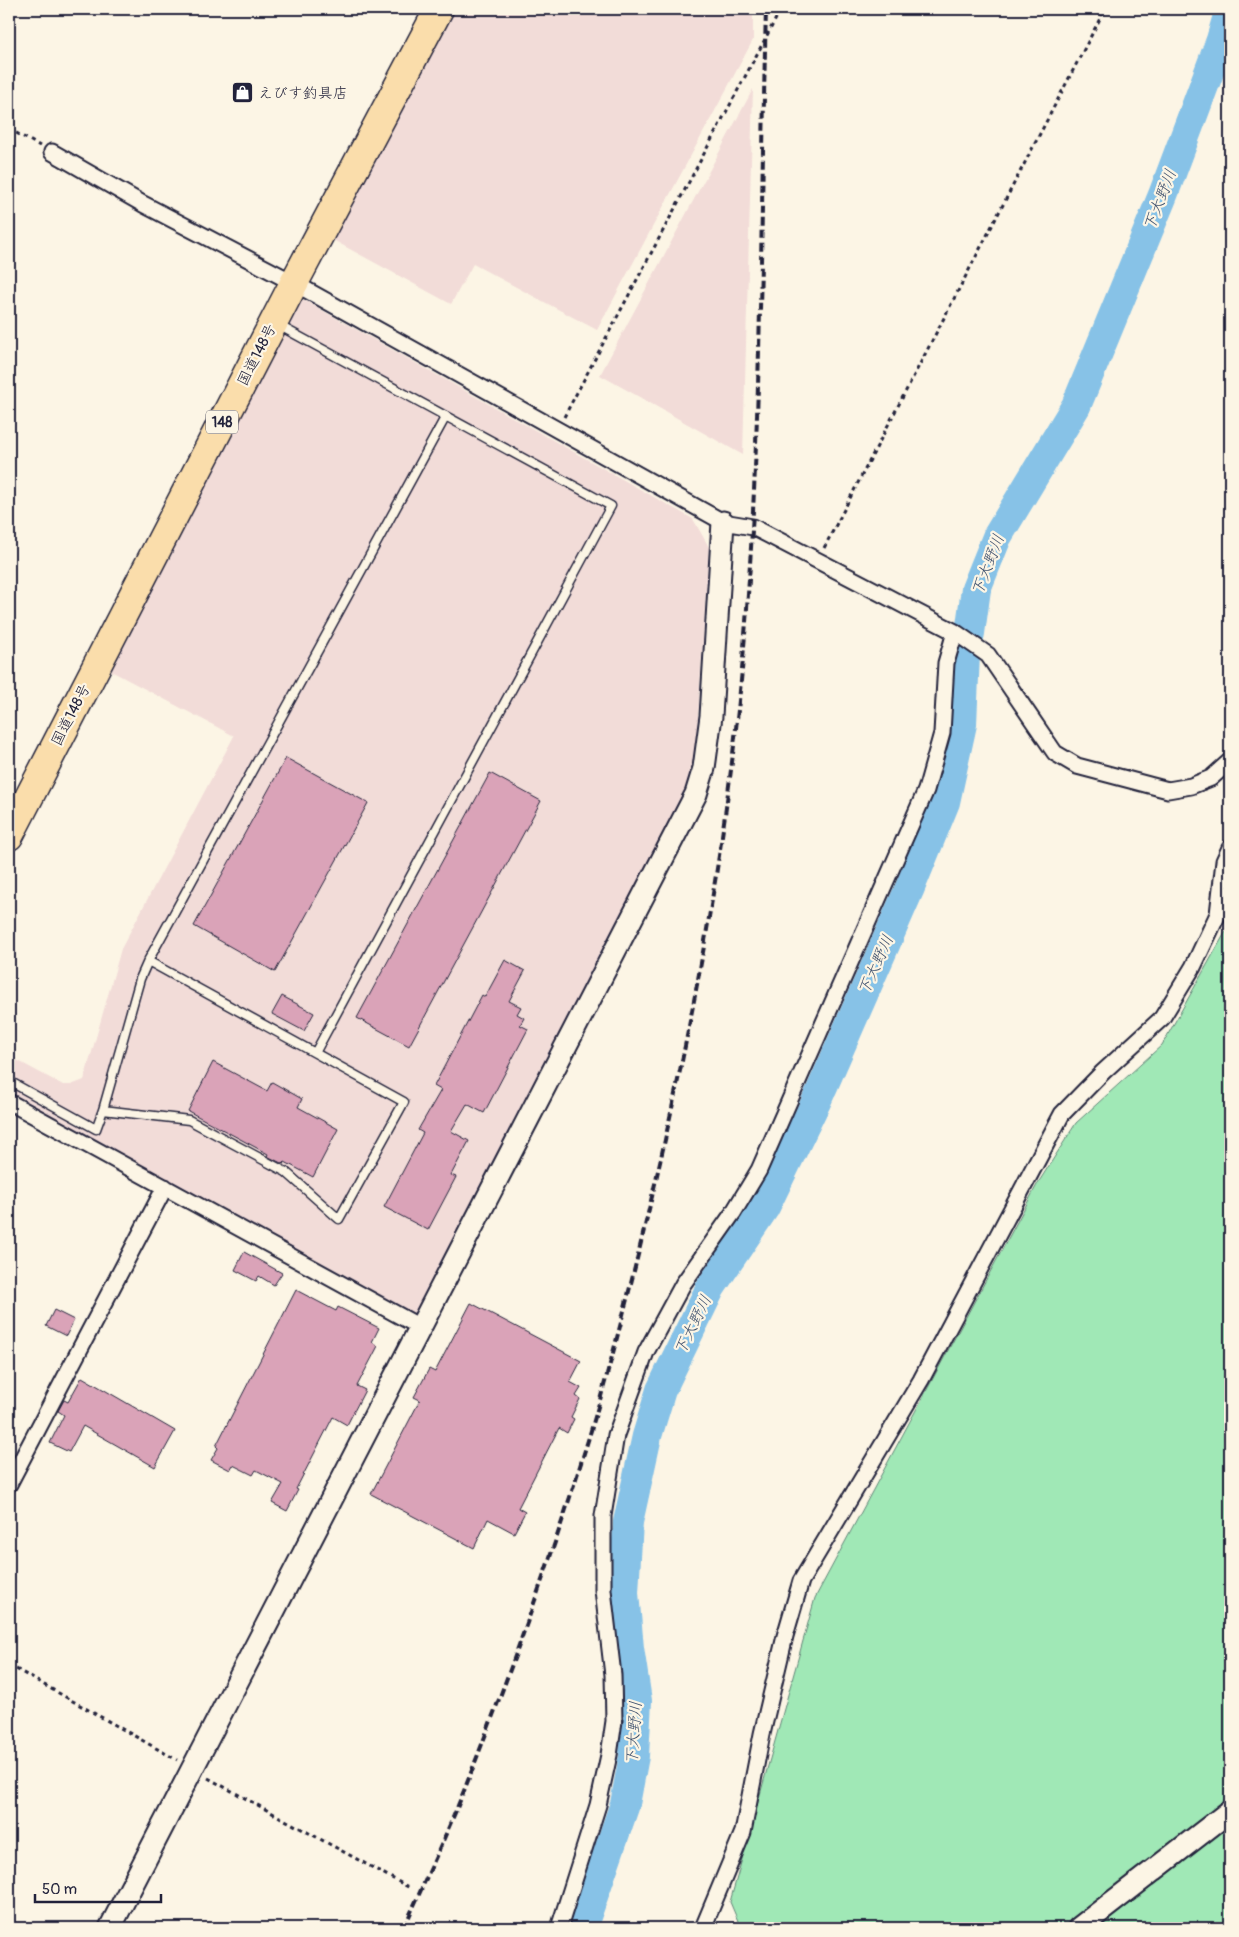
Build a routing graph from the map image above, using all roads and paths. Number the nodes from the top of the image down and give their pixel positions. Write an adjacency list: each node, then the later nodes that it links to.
1 (439, 9): 6 (highway, 国道148号 / 148)
2 (781, 9): 9 (path)
3 (1105, 9): 11 (path)
4 (9, 129): 5 (path)
5 (52, 152): 6 (street)
6 (294, 283): 7 (highway, 国道148号 / 148); 9 (street)
7 (274, 322): 8 (lane); 14 (highway, 国道148号 / 148)
8 (446, 416): 16 (lane); 17 (lane)
9 (558, 429): 10 (street)
10 (723, 522): 11 (street); 22 (street)
11 (818, 560): 12 (street)
12 (956, 632): 13 (street); 29 (street)
13 (1230, 761)
14 (9, 836)
15 (1230, 848): 30 (street)
16 (148, 961): 17 (lane); 20 (lane)
17 (315, 1053): 20 (lane)
18 (9, 1081): 20 (lane)
19 (9, 1102): 21 (street)
20 (103, 1110)
21 (165, 1187): 22 (street); 23 (street)
22 (420, 1327): 25 (street)
23 (9, 1484)
24 (9, 1665): 25 (path)
25 (191, 1769): 27 (path); 28 (street)
26 (1230, 1811): 31 (street)
27 (410, 1888)
28 (110, 1928)
29 (559, 1928)
30 (703, 1928)
31 (1079, 1928)

